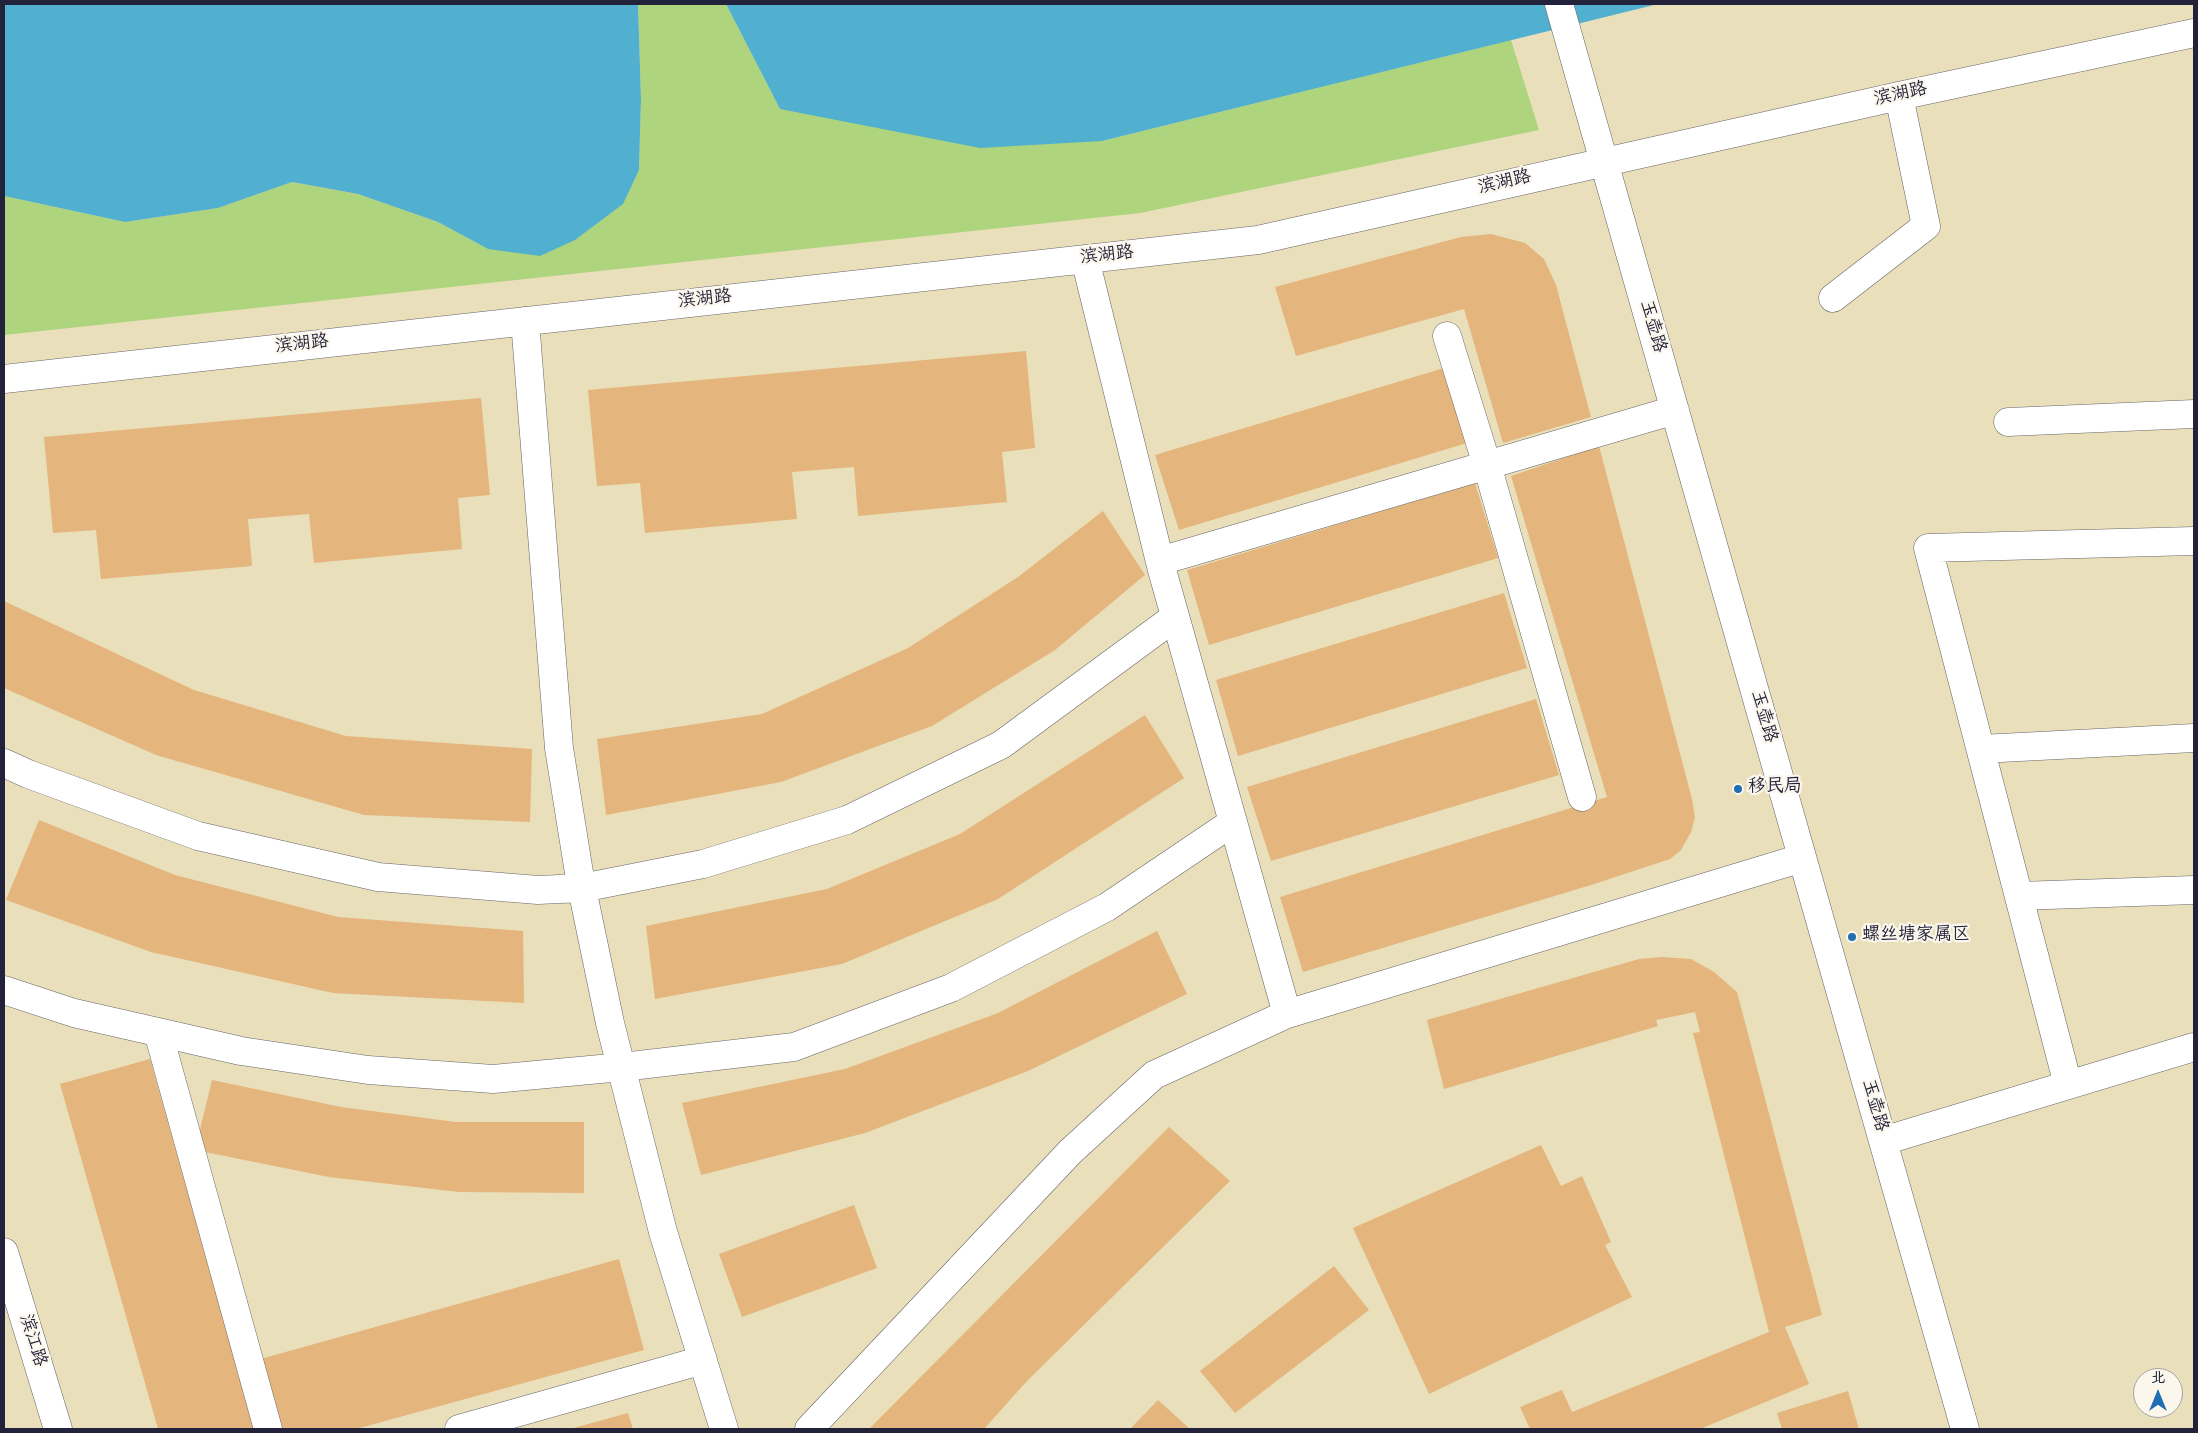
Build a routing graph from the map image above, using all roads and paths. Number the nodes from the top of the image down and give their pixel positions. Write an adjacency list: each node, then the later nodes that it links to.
1 (1559, 4): 4 (street, 玉壶路)
2 (2194, 33): 3 (street, 滨湖路)
3 (1899, 96): 4 (street, 滨湖路); 6 (street)
4 (1604, 162): 5 (street, 滨湖路); 10 (street, 玉壶路)
5 (1084, 259): 7 (street, 滨湖路); 15 (street)
6 (1833, 298)
7 (525, 321): 9 (street, 滨湖路); 23 (street)
8 (1447, 336): 13 (street)
9 (4, 379)
10 (1675, 410): 13 (street); 22 (street, 玉壶路)
11 (2194, 414): 12 (street)
12 (2008, 422)
13 (1487, 466): 15 (street); 20 (street)
14 (2194, 541): 18 (street)
15 (1160, 561): 16 (street)
16 (1175, 617): 21 (street); 23 (street)
17 (2194, 738): 18 (street)
18 (1980, 748): 25 (street)
19 (4, 762): 23 (street)
20 (1582, 797)
21 (1233, 822): 27 (street); 30 (street)
22 (1802, 858): 27 (street); 32 (street, 玉壶路)
23 (582, 888): 30 (street)
24 (2194, 890): 25 (street)
25 (2019, 896): 31 (street)
26 (4, 990): 28 (street)
27 (1286, 1014): 39 (street)
28 (158, 1032): 30 (street); 36 (street)
29 (2194, 1047): 31 (street)
30 (622, 1067): 34 (street)
31 (2068, 1085): 32 (street)
32 (1883, 1141): 40 (street, 玉壶路)
33 (4, 1252): 35 (street, 滨江路)
34 (703, 1360): 37 (street); 38 (street)
35 (58, 1429)
36 (268, 1429)
37 (459, 1429)
38 (724, 1429)
39 (809, 1429)
40 (1965, 1429)

